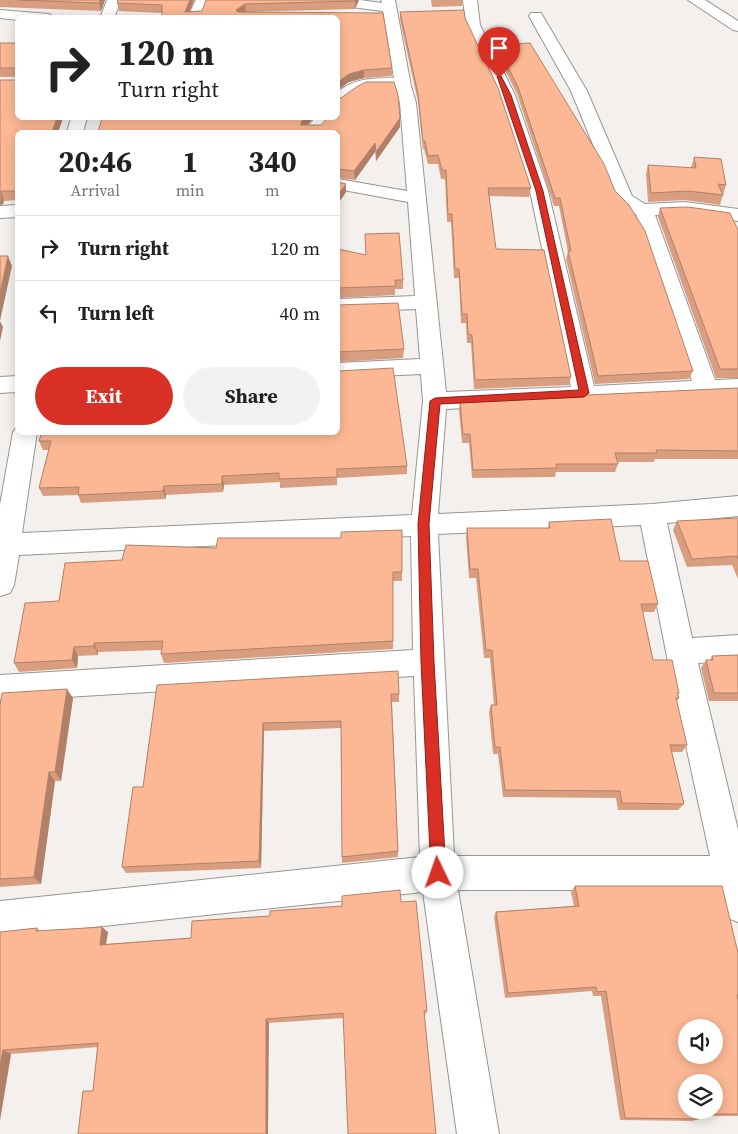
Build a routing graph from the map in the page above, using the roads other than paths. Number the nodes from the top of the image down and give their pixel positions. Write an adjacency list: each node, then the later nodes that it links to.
1 (114, 0): 9 (street)
2 (203, 0): 10 (street)
3 (328, 0): 6 (street)
4 (694, 0): 13 (street)
5 (465, 8): 32 (street)
6 (394, 9): 11 (street); 14 (street)
7 (0, 14): 8 (street)
8 (15, 15)
9 (108, 15)
10 (196, 15)
11 (337, 15)
12 (536, 16): 20 (street)
13 (738, 27)
14 (403, 83): 15 (street); 19 (street)
15 (341, 92)
16 (322, 120): 17 (street)
17 (313, 130)
18 (340, 184): 19 (street)
19 (417, 198): 24 (street)
20 (644, 210): 23 (street); 31 (street)
21 (15, 211): 22 (street)
22 (0, 212)
23 (738, 215)
24 (426, 302): 25 (street); 26 (street)
25 (340, 306)
26 (432, 366): 27 (street); 33 (street)
27 (340, 371)
28 (15, 384): 29 (street)
29 (0, 385)
30 (738, 387): 31 (street)
31 (706, 388): 32 (street)
32 (584, 393): 33 (street)
33 (435, 401): 37 (street)
34 (24, 435): 38 (street)
35 (738, 506): 36 (street)
36 (652, 514): 37 (street); 41 (street)
37 (424, 524): 38 (street); 42 (street)
38 (3, 545): 39 (street)
39 (0, 585)
40 (738, 648): 41 (street)
41 (681, 651): 45 (street)
42 (428, 662): 43 (street); 44 (street)
43 (0, 688)
44 (438, 873): 45 (street); 46 (street); 47 (street)
45 (734, 889)
46 (0, 919)
47 (478, 1134)

